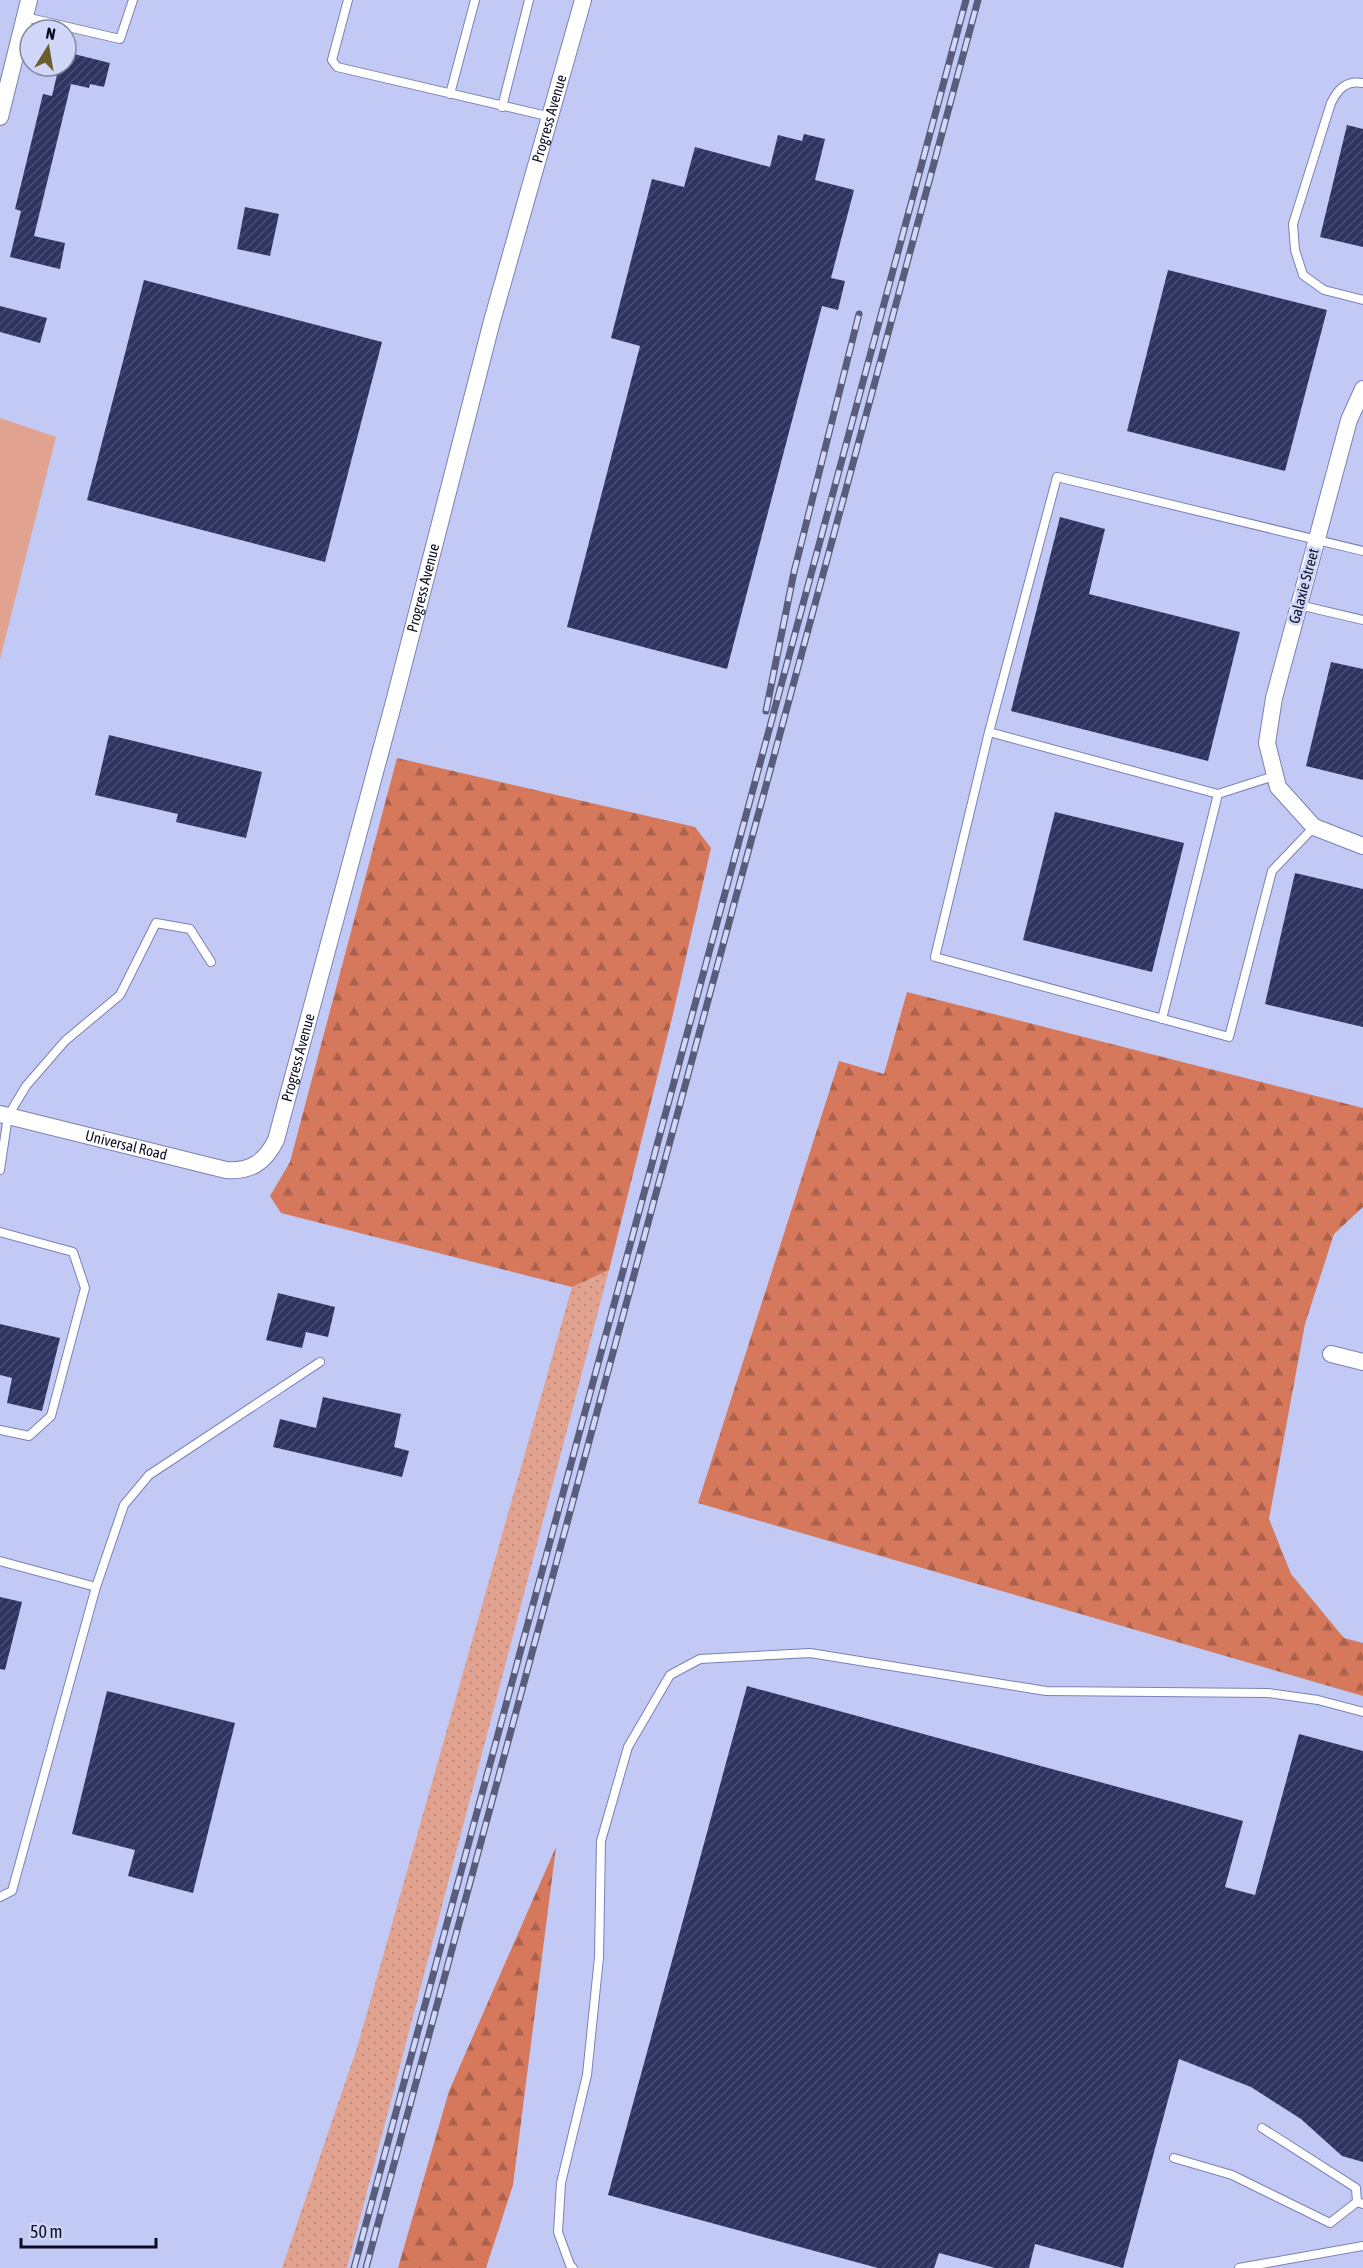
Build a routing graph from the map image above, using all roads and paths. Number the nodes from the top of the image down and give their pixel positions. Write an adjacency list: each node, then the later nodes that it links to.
1 (29, 0): 7 (street)
2 (133, 0): 7 (lane)
3 (348, 0): 9 (lane)
4 (474, 0): 9 (lane)
5 (529, 0): 10 (lane)
6 (583, 0): 12 (street, Progress Avenue)
7 (25, 17): 11 (street)
8 (1363, 83): 13 (lane)
9 (450, 94): 10 (lane)
10 (502, 107): 12 (lane)
11 (0, 117)
12 (551, 117): 27 (street, Progress Avenue)
13 (1363, 300)
14 (1363, 389): 15 (street, Galaxie Street)
15 (1317, 540): 16 (lane); 17 (street, Galaxie Street); 19 (lane)
16 (1363, 551)
17 (1299, 604): 18 (lane); 20 (street, Galaxie Street)
18 (1363, 620)
19 (989, 732): 21 (lane); 25 (lane)
20 (1276, 782): 21 (lane); 22 (street)
21 (1218, 794): 25 (lane)
22 (1314, 827): 23 (street); 25 (lane)
23 (1363, 846)
24 (211, 962): 26 (lane)
25 (1162, 1019)
26 (4, 1115): 27 (street, Universal Road); 28 (lane)
27 (253, 1167)
28 (0, 1170)
29 (0, 1232): 33 (lane)
30 (1331, 1354): 32 (street)
31 (320, 1362): 35 (lane)
32 (1363, 1362)
33 (0, 1430)
34 (0, 1561): 35 (lane)
35 (96, 1587): 37 (lane)
36 (1363, 1712): 42 (lane)
37 (0, 1898)
38 (1262, 2128): 40 (lane)
39 (1174, 2158): 40 (lane)
40 (1360, 2203)
41 (1363, 2246): 43 (lane)
42 (573, 2268)
43 (1239, 2268)

